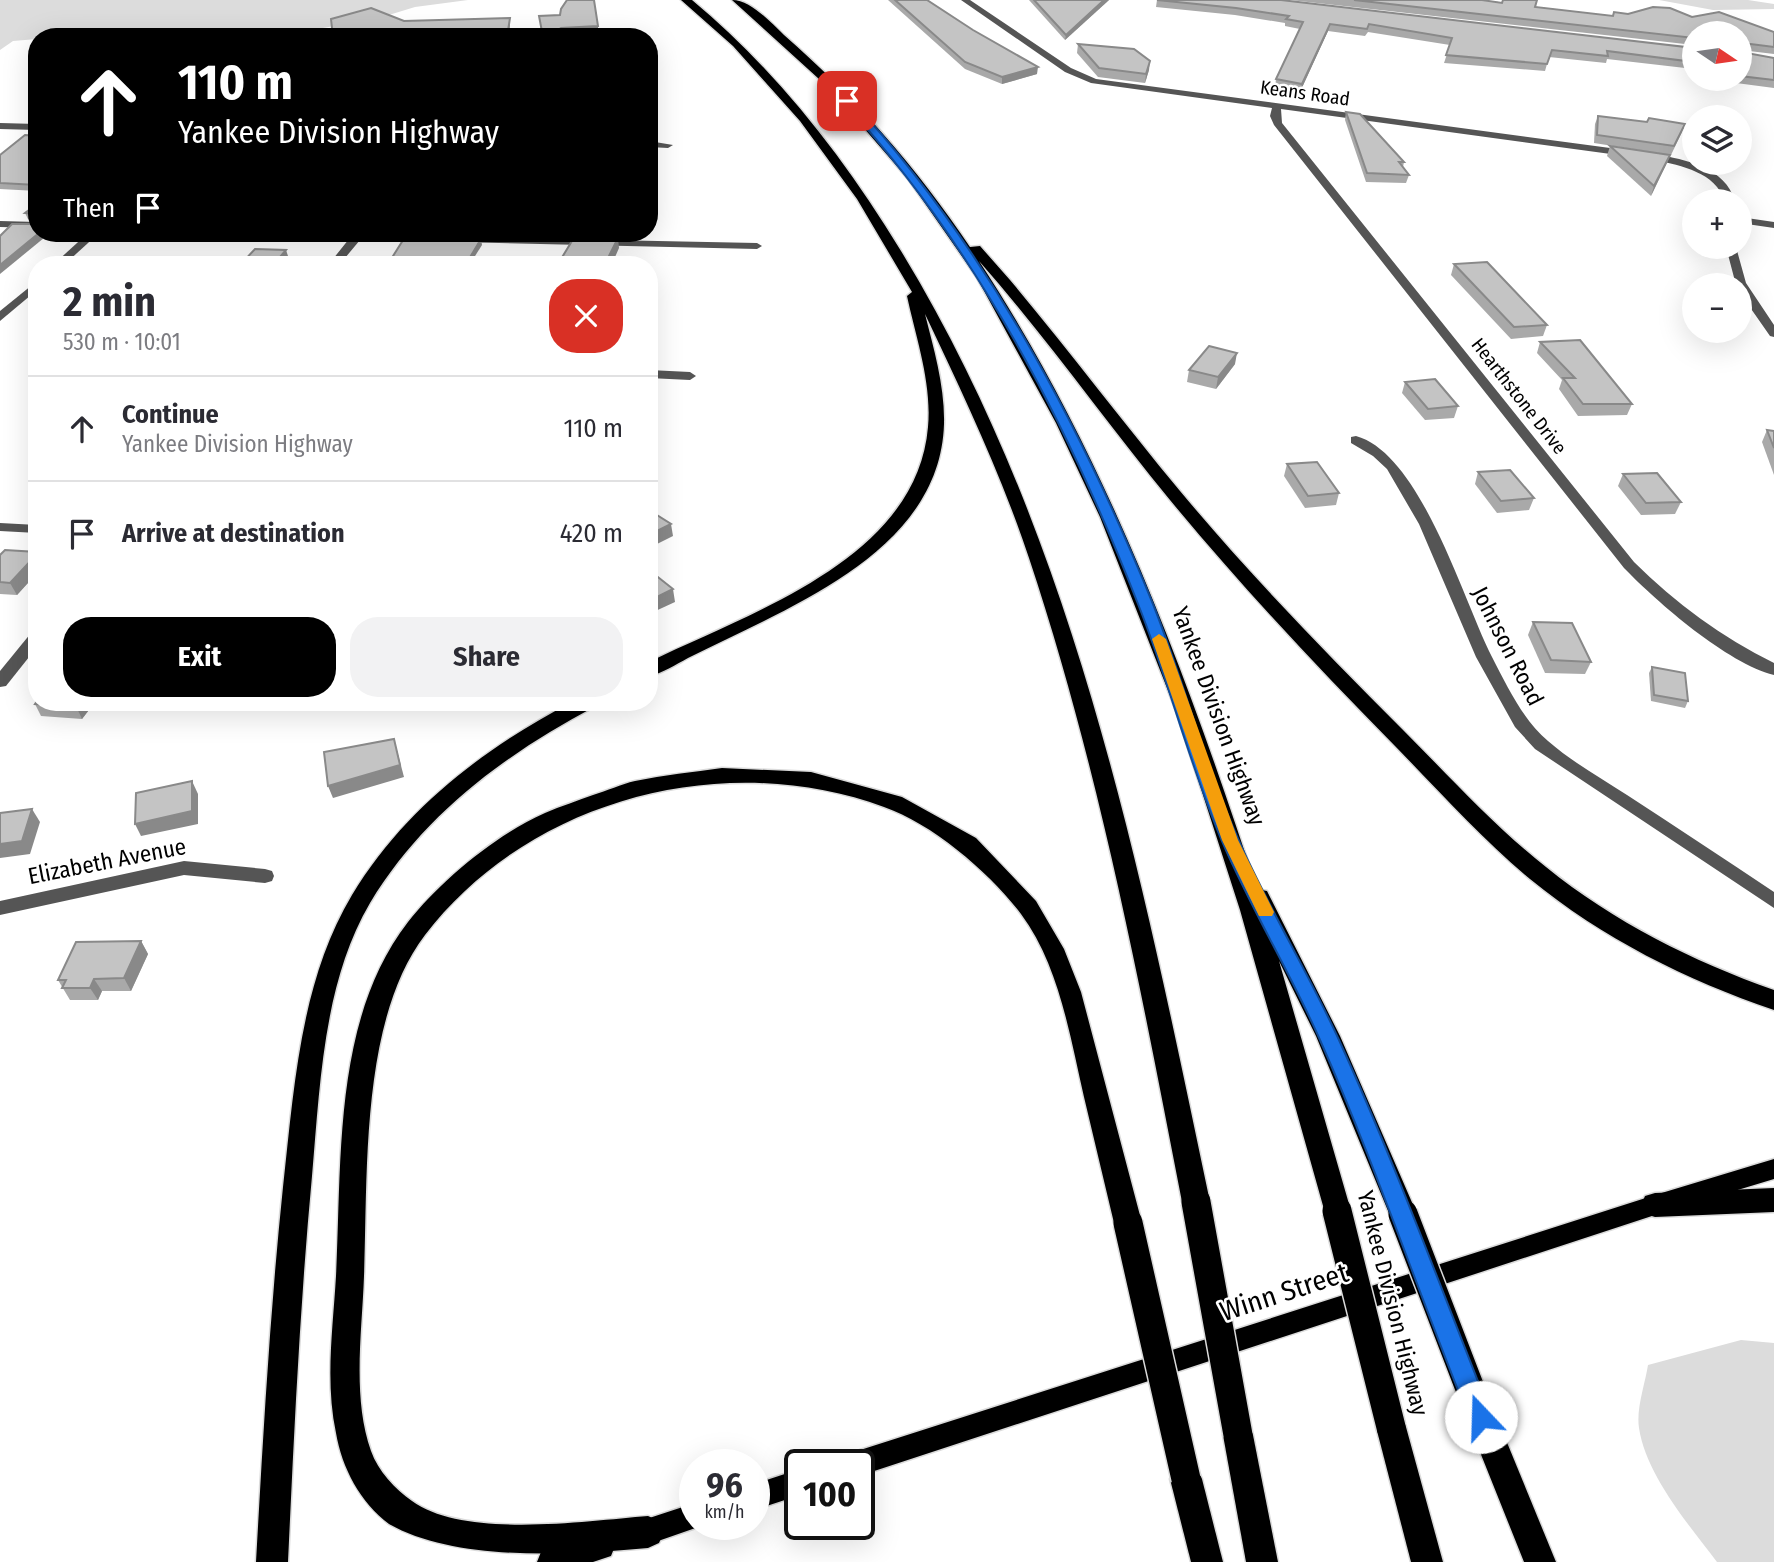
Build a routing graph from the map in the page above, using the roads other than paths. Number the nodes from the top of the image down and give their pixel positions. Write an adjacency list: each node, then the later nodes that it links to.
1 (686, 0): 22 (highway)
2 (737, 0): 10 (highway, Yankee Division Highway)
3 (965, 0): 4 (street, Keans Road)
4 (1277, 107): 9 (street, Keans Road); 33 (street, Hearthstone Drive)
5 (0, 126): 6 (street)
6 (28, 127)
7 (658, 144): 8 (street)
8 (668, 145)
9 (1726, 189)
10 (928, 199): 36 (highway, Yankee Division Highway); 40 (highway)
11 (1752, 222): 14 (street)
12 (0, 224): 13 (street)
13 (28, 225)
14 (1774, 225)
15 (84, 242): 19 (street)
16 (352, 242): 20 (street)
17 (612, 242): 18 (street)
18 (757, 246)
19 (67, 256)
20 (341, 256)
21 (1732, 259): 25 (street)
22 (910, 273): 32 (highway); 50 (highway, bridge)
23 (28, 292): 24 (street)
24 (0, 317)
25 (1774, 333)
26 (658, 374): 27 (street)
27 (690, 376)
28 (1356, 440): 38 (street, Johnson Road)
29 (0, 527): 30 (street)
30 (28, 529)
31 (28, 647): 34 (street)
32 (658, 666)
33 (1774, 670)
34 (0, 682)
35 (571, 711): 47 (highway)
36 (1230, 840): 51 (highway, Yankee Division Highway, bridge); 52 (highway, bridge)
37 (265, 876): 39 (street, Elizabeth Avenue)
38 (1774, 901)
39 (0, 908)
40 (1774, 1000)
41 (1774, 1169): 43 (main road, Winn Street)
42 (1774, 1200): 43 (highway)
43 (1655, 1205): 44 (main road, Winn Street)
44 (875, 1458)
45 (679, 1521): 46 (main road)
46 (648, 1532): 48 (main road); 49 (highway, bridge)
47 (272, 1562)
48 (551, 1562)
49 (1207, 1562)
50 (1262, 1562)
51 (1427, 1562)
52 (1540, 1562)

